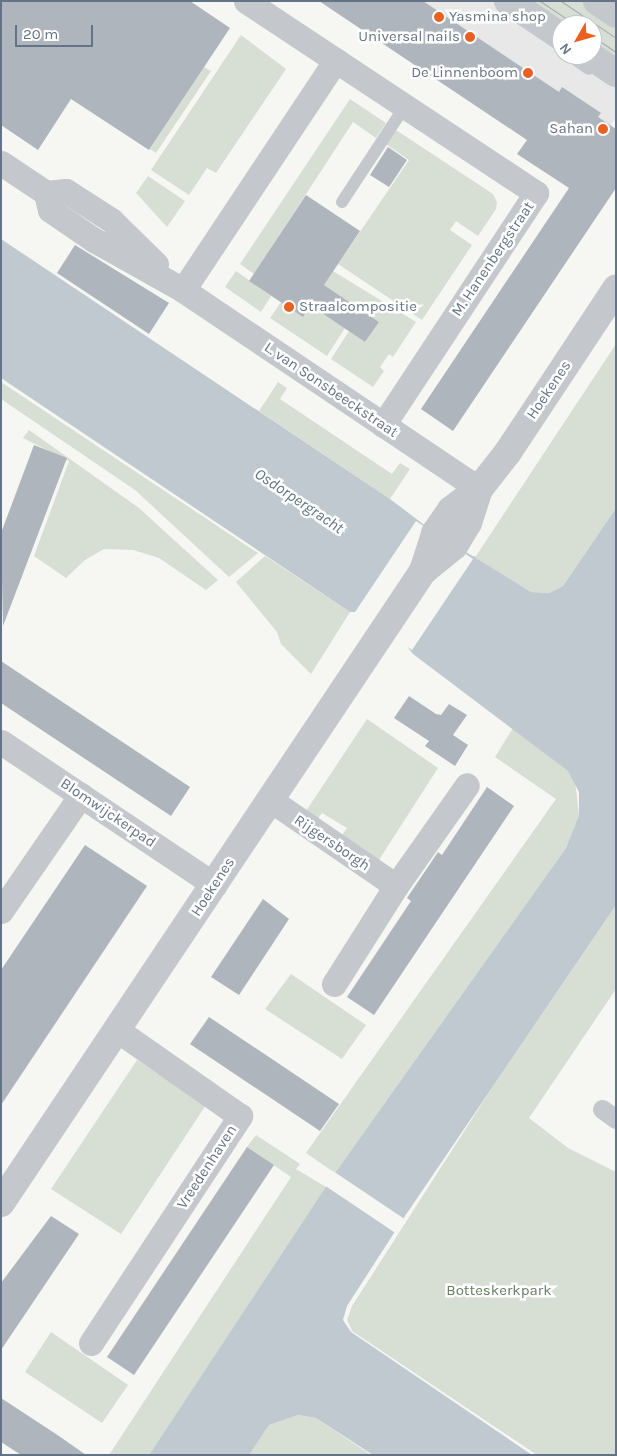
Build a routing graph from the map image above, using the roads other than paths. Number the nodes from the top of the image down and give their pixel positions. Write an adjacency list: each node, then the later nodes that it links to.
1 (246, 1): 7 (street, M. Hanenbergstraat)
2 (597, 1): 4 (street)
3 (510, 3): 5 (street); 6 (lane)
4 (616, 14)
5 (552, 30)
6 (552, 43)
7 (336, 60): 12 (street, M. Hanenbergstraat); 16 (street)
8 (602, 64): 10 (street)
9 (584, 65): 11 (lane)
10 (616, 73)
11 (616, 86)
12 (405, 106): 14 (lane); 17 (street, M. Hanenbergstraat)
13 (1, 162): 16 (street, L. van Sonsbeeckstraat)
14 (342, 202)
15 (616, 289): 18 (street, Hoekenes)
16 (183, 290): 17 (street, L. van Sonsbeeckstraat)
17 (383, 425): 18 (street, L. van Sonsbeeckstraat)
18 (479, 489): 22 (street, Hoekenes)
19 (1, 742): 21 (street, Blomwijckerpad)
20 (467, 785): 24 (street)
21 (81, 794): 23 (street, Blomwijckerpad); 25 (street)
22 (269, 800): 23 (street, Hoekenes); 24 (street, Rijgersborgh)
23 (215, 885): 27 (street, Hoekenes)
24 (396, 886): 26 (street)
25 (1, 911)
26 (334, 984)
27 (117, 1030): 28 (street, Hoekenes); 29 (street, Vreedenhaven)
28 (1, 1203)
29 (91, 1343)

